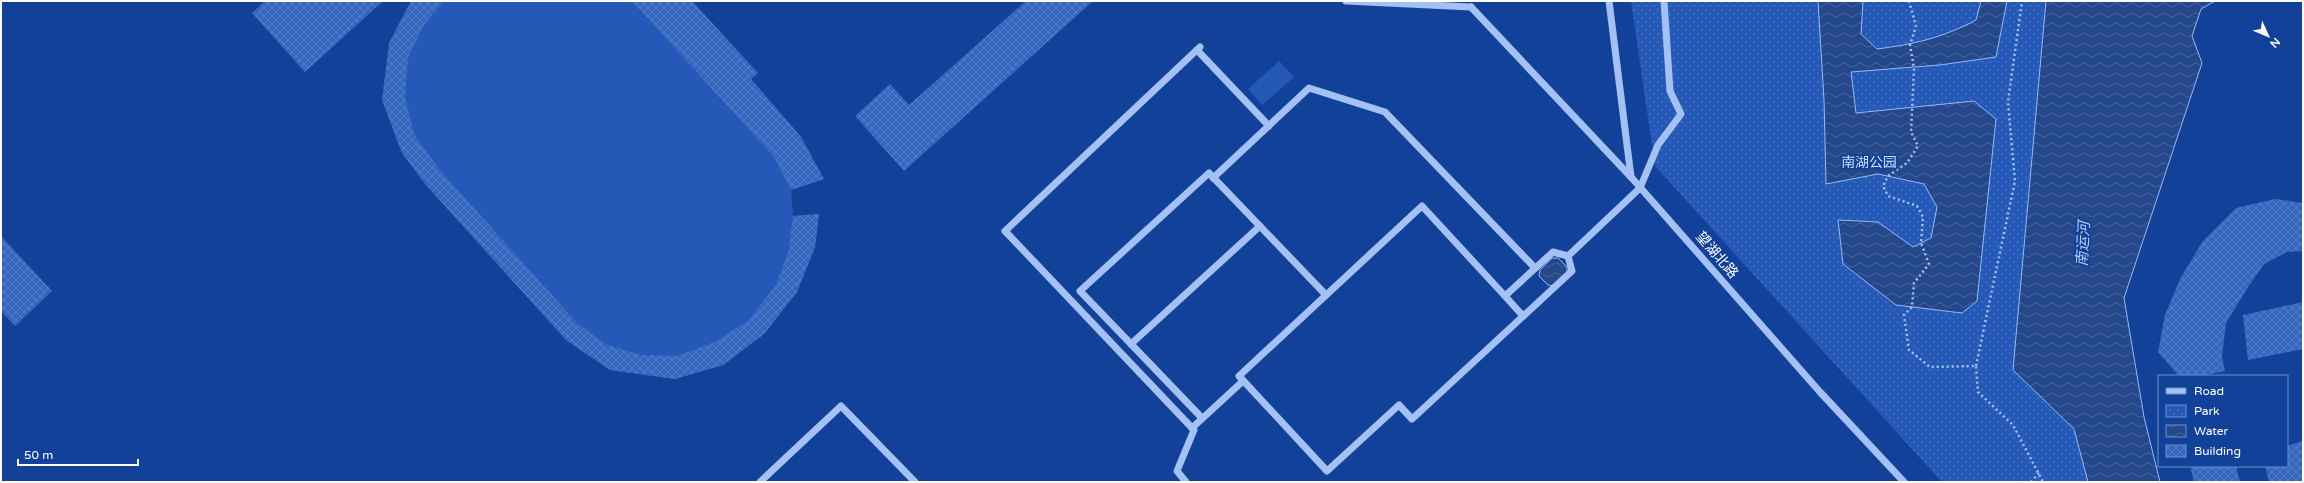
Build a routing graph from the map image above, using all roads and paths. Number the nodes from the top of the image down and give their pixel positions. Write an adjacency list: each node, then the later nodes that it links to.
1 (1346, 1): 6 (street)
2 (1609, 1): 8 (street)
3 (1664, 1): 10 (street)
4 (1909, 1): 18 (path)
5 (2022, 1): 18 (path)
6 (1471, 4): 8 (street, 望湖北路)
7 (1269, 126): 9 (street); 13 (street); 21 (street)
8 (1631, 177): 10 (street, 望湖北路)
9 (1213, 178): 11 (street); 17 (street)
10 (1640, 188): 12 (street); 26 (street, 望湖北路)
11 (1260, 226): 14 (street); 17 (street)
12 (1568, 256): 13 (street); 16 (street)
13 (1535, 268): 15 (street)
14 (1326, 295): 15 (street); 19 (street)
15 (1505, 296): 16 (street)
16 (1523, 316): 19 (street)
17 (1131, 344): 20 (street)
18 (1976, 366): 22 (path)
19 (1243, 381): 20 (street)
20 (1202, 418): 21 (street)
21 (1192, 428): 25 (street)
22 (2039, 473): 27 (path); 28 (path)
23 (760, 482): 24 (street)
24 (915, 482)
25 (1186, 482)
26 (1904, 482)
27 (2031, 482)
28 (2043, 482)

